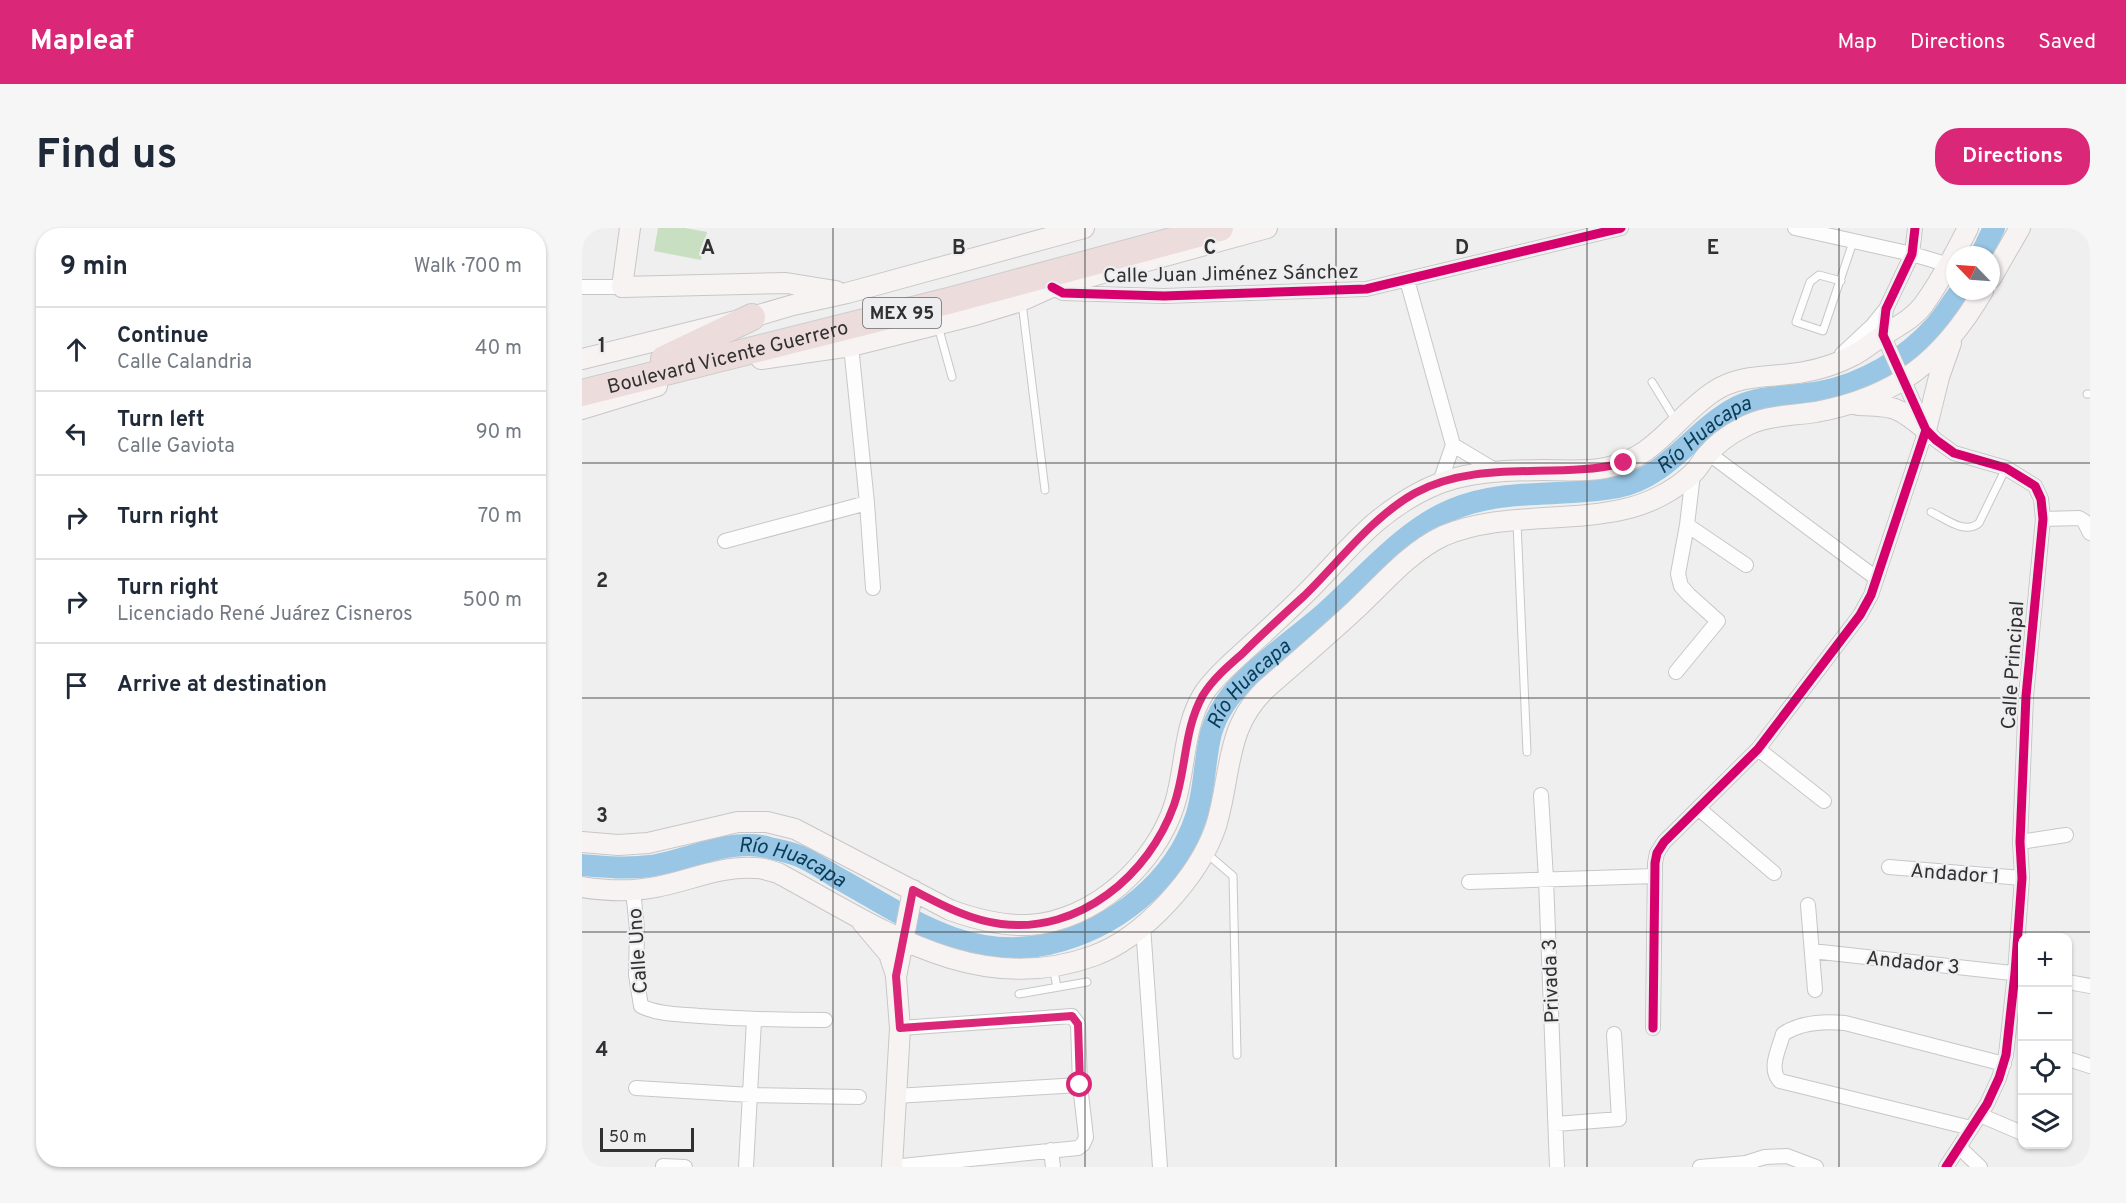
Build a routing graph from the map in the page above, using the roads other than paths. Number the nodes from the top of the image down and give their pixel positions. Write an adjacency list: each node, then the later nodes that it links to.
1 (630, 228): 21 (main road)
2 (1084, 228): 11 (main road, Boulevard Vicente Guerrero)
3 (1173, 228): 37 (highway, Boulevard Vicente Guerrero / MEX 95)
4 (1220, 228): 31 (highway, Boulevard Vicente Guerrero / MEX 95)
5 (1267, 228): 23 (main road, Boulevard Vicente Guerrero)
6 (1621, 228): 18 (street, Calle Juan Jiménez Sánchez)
7 (1795, 228): 12 (street)
8 (1915, 228): 14 (street)
9 (1968, 228): 13 (main road)
10 (2020, 228): 15 (main road)
11 (1058, 232): 24 (main road, Boulevard Vicente Guerrero)
12 (1852, 242): 14 (street); 19 (lane)
13 (1959, 246)
14 (1912, 254): 16 (street); 28 (street)
15 (2000, 262)
16 (1946, 264)
17 (1946, 270): 33 (main road)
18 (1407, 280): 23 (street, Calle Juan Jiménez Sánchez); 48 (street)
19 (1841, 281): 19 (lane)
20 (786, 283): 21 (main road); 24 (main road); 27 (main road)
21 (622, 286): 22 (street)
22 (582, 287)
23 (1052, 287): 26 (main road, Boulevard Vicente Guerrero)
24 (847, 293): 27 (main road, Boulevard Vicente Guerrero)
25 (1977, 300): 32 (main road)
26 (1022, 301): 30 (main road, Boulevard Vicente Guerrero); 54 (lane)
27 (792, 304): 29 (main road, Boulevard Vicente Guerrero)
28 (1886, 309): 33 (street); 38 (street)
29 (752, 317): 36 (main road, Boulevard Vicente Guerrero); 37 (highway)
30 (937, 324): 34 (main road, Boulevard Vicente Guerrero); 39 (lane)
31 (831, 330): 35 (highway); 43 (highway, Boulevard Vicente Guerrero / MEX 95)
32 (1957, 330): 40 (main road); 47 (main road)
33 (1885, 339): 38 (main road); 40 (street)
34 (851, 346): 35 (main road, Boulevard Vicente Guerrero); 55 (street)
35 (768, 358): 45 (main road, Boulevard Vicente Guerrero)
36 (582, 359)
37 (664, 359): 41 (highway, Boulevard Vicente Guerrero / MEX 95)
38 (1824, 368): 46 (main road)
39 (952, 377)
40 (1902, 378): 44 (main road); 47 (street)
41 (582, 379)
42 (1652, 382): 46 (lane)
43 (582, 393)
44 (1849, 405): 47 (main road); 49 (main road)
45 (582, 409)
46 (1677, 423): 51 (main road)
47 (1926, 429): 50 (street, Calle Principal); 63 (street)
48 (1453, 445): 51 (street); 53 (street)
49 (1708, 453): 52 (main road); 63 (street)
50 (2006, 468): 56 (lane); 57 (street, Calle Principal)
51 (1498, 472): 53 (main road)
52 (1693, 474): 58 (main road); 59 (street)
53 (1440, 482): 83 (main road)
54 (1045, 490)
55 (867, 502): 61 (street); 64 (street)
56 (1931, 512)
57 (2043, 519): 60 (street); 73 (street, Calle Principal)
58 (1517, 520): 67 (lane); 74 (main road)
59 (1687, 525): 62 (street); 65 (street)
60 (2090, 533)
61 (725, 541)
62 (1746, 566)
63 (1876, 578): 66 (street)
64 (873, 588)
65 (1676, 672)
66 (1758, 748): 69 (street); 70 (street)
67 (1527, 752)
68 (1541, 795): 79 (street, Privada 3)
69 (1824, 801)
70 (1698, 808): 76 (street); 77 (street)
71 (2066, 835): 73 (street)
72 (582, 842): 83 (main road)
73 (2020, 842): 78 (street, Calle Principal)
74 (1205, 852): 86 (main road); 108 (lane)
75 (1889, 867): 78 (street, Andador 1)
76 (1774, 873)
77 (1655, 876): 79 (street); 104 (street)
78 (2022, 878): 87 (street, Calle Principal)
79 (1546, 879): 80 (street); 118 (street, Privada 3)
80 (1469, 882)
81 (582, 887): 82 (main road)
82 (633, 890): 85 (main road); 101 (street, Calle Uno)
83 (913, 893): 88 (main road)
84 (1808, 905): 89 (street)
85 (854, 914): 88 (main road); 93 (main road)
86 (1143, 926): 91 (main road); 128 (street)
87 (2020, 933)
88 (904, 935): 90 (main road); 93 (main road)
89 (1812, 951): 92 (street, Andador 3); 99 (street)
90 (943, 957): 91 (main road); 93 (main road)
91 (1053, 967): 98 (lane)
92 (2018, 973)
93 (896, 976): 103 (main road)
94 (2018, 979): 106 (street, Calle Principal)
95 (1087, 982): 98 (lane)
96 (2072, 983): 97 (street)
97 (2090, 986)
98 (1057, 987): 100 (lane)
99 (1815, 990)
100 (1019, 994)
101 (754, 1020): 102 (street); 114 (street)
102 (825, 1020)
103 (900, 1028): 112 (street); 115 (main road)
104 (1653, 1028)
105 (1614, 1034): 118 (street)
106 (2008, 1040): 107 (street); 110 (street, Calle Principal)
107 (2018, 1043)
108 (1237, 1055)
109 (2072, 1061): 111 (street)
110 (2004, 1064): 117 (street, Calle Principal); 119 (street)
111 (2090, 1066)
112 (1080, 1085): 115 (street); 122 (street)
113 (636, 1088): 114 (street)
114 (751, 1095): 116 (street); 125 (street)
115 (896, 1096): 126 (main road)
116 (860, 1097)
117 (1980, 1115): 119 (street, Calle Principal); 120 (street)
118 (1556, 1124): 129 (street, Privada 3)
119 (1971, 1128): 121 (street, Calle Principal)
120 (2018, 1131)
121 (1959, 1147): 132 (street, Calle Principal); 133 (street)
122 (1051, 1150): 126 (street); 127 (street)
123 (663, 1166): 124 (street)
124 (685, 1167)
125 (746, 1167)
126 (892, 1167)
127 (1053, 1167)
128 (1160, 1167)
129 (1557, 1167)
130 (1700, 1167): 131 (street)
131 (1816, 1167)
132 (1946, 1167)
133 (1980, 1167)

